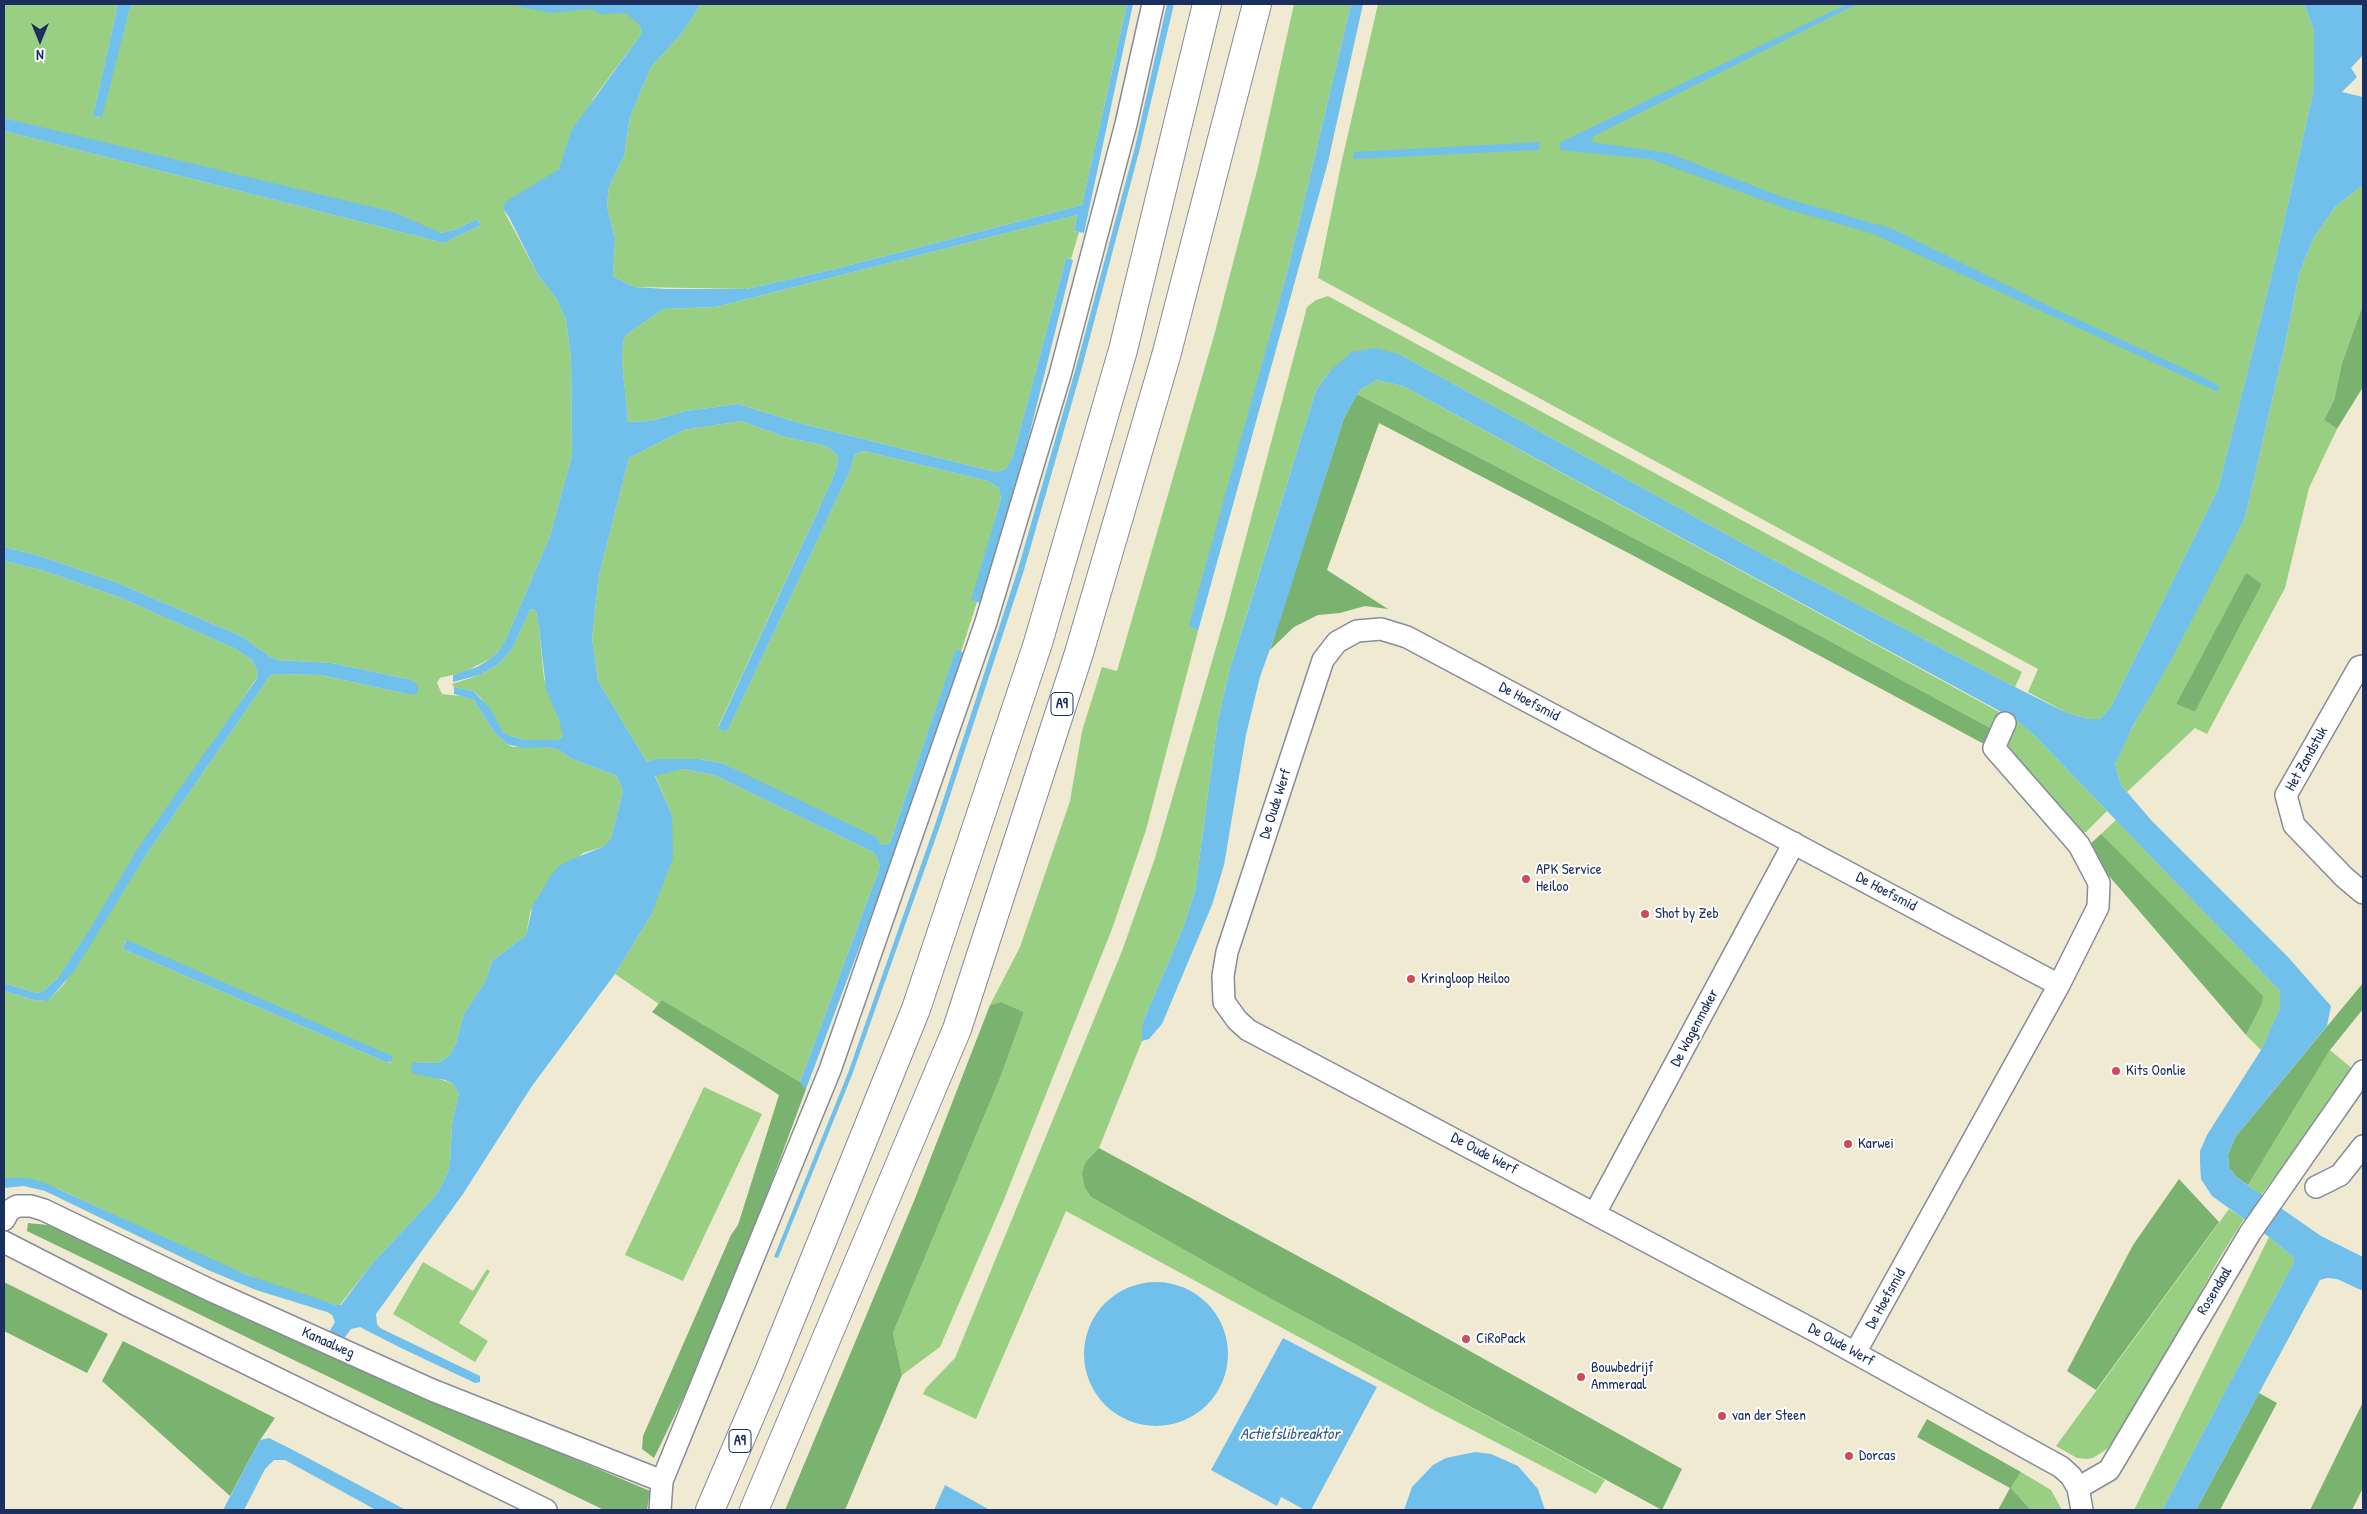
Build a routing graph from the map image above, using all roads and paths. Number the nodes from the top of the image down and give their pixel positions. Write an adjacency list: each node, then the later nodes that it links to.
1 (1153, 4): 17 (street)
2 (1207, 4): 21 (highway, A9)
3 (1257, 4): 22 (highway, A9)
4 (1337, 642): 7 (street, De Hoefsmid); 13 (street, De Oude Werf)
5 (2363, 666): 8 (street, Het Zandstuk)
6 (2005, 723): 9 (street)
7 (1794, 843): 9 (street, De Hoefsmid); 13 (street, De Wagenmaker)
8 (2363, 893)
9 (2059, 985): 16 (street, De Hoefsmid)
10 (2363, 1071): 18 (street, Rosendaal)
11 (2363, 1146): 12 (street)
12 (2316, 1187)
13 (1595, 1213): 16 (street, De Oude Werf)
14 (4, 1220): 17 (street, Kanaalweg)
15 (4, 1242): 19 (street)
16 (1855, 1353): 18 (street, De Oude Werf)
17 (662, 1482): 20 (street)
18 (2078, 1488): 23 (street)
19 (546, 1510)
20 (660, 1510)
21 (710, 1510)
22 (754, 1510)
23 (2082, 1510)

